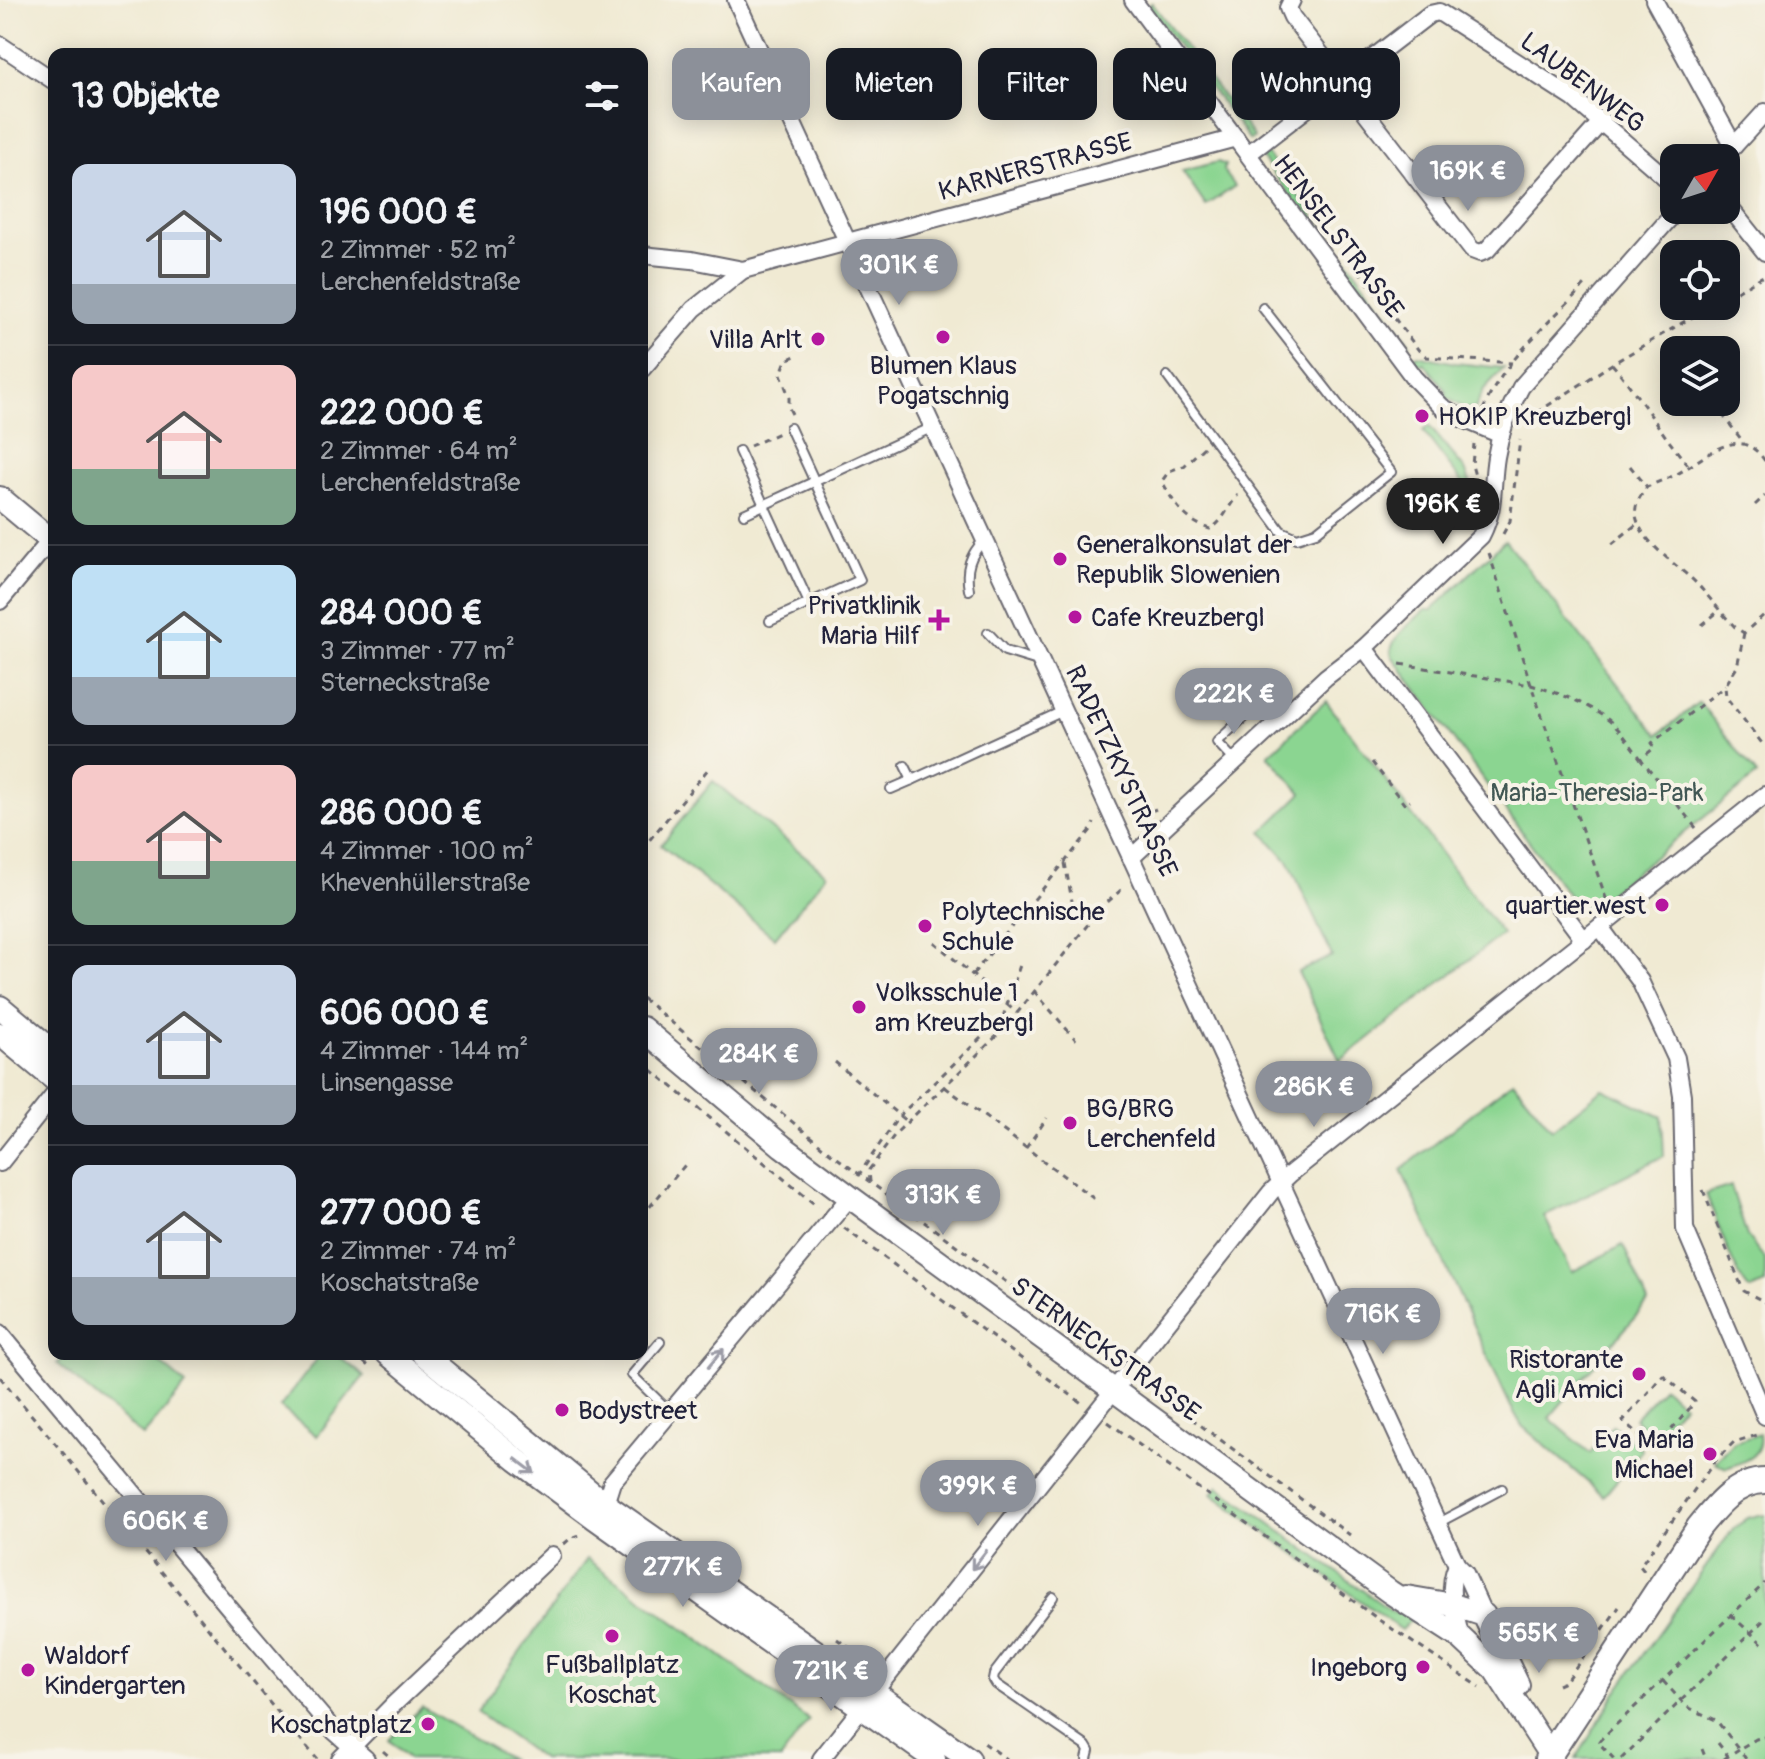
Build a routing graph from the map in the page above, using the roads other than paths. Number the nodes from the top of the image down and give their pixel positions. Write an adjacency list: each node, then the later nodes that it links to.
1 (736, 0): 20 (street, RADETZKYSTRASSE)
2 (1133, 0): 13 (street, HENSELSTRASSE)
3 (1654, 0): 14 (street)
4 (1290, 4): 6 (street)
5 (0, 45): 8 (street)
6 (1315, 48)
7 (1387, 48): 12 (street, LAUBENWEG)
8 (48, 77)
9 (1765, 112): 15 (street)
10 (1293, 120): 16 (street, LAUBENWEG)
11 (1371, 120): 12 (street)
12 (1602, 121): 17 (street, LAUBENWEG)
13 (1236, 138): 16 (street, HENSELSTRASSE); 20 (street, KARNERSTRASSE)
14 (1725, 144)
15 (1736, 144)
16 (1248, 154): 29 (street, HENSELSTRASSE)
17 (1660, 173)
18 (1740, 221): 21 (street)
19 (1665, 224): 29 (street)
20 (845, 241): 23 (street, KARNERSTRASSE); 27 (street, RADETZKYSTRASSE)
21 (1765, 252)
22 (648, 256): 23 (street)
23 (743, 270): 25 (street)
24 (1263, 308): 26 (lane)
25 (648, 362)
26 (1167, 376)
27 (933, 427): 31 (lane); 36 (street, RADETZKYSTRASSE)
28 (790, 428): 31 (lane)
29 (1501, 435): 43 (street)
30 (739, 451): 33 (lane)
31 (815, 482): 33 (lane); 40 (lane)
32 (0, 498): 35 (main road)
33 (764, 505): 34 (lane); 40 (lane)
34 (744, 514)
35 (48, 536)
36 (984, 539): 38 (lane); 44 (street, RADETZKYSTRASSE)
37 (48, 546): 39 (street)
38 (969, 590)
39 (0, 601)
40 (809, 603): 41 (lane)
41 (770, 621)
42 (988, 633): 44 (lane)
43 (1364, 648): 47 (street); 54 (street)
44 (1041, 662): 46 (street, RADETZKYSTRASSE)
45 (1252, 681): 47 (lane)
46 (1063, 710): 49 (lane); 52 (street, RADETZKYSTRASSE)
47 (1235, 762): 52 (street)
48 (905, 766): 49 (lane)
49 (912, 780): 50 (lane)
50 (891, 789)
51 (1765, 795): 53 (street)
52 (1131, 858): 62 (street, RADETZKYSTRASSE)
53 (1600, 927): 54 (street); 73 (street)
54 (1584, 940): 62 (street)
55 (0, 1007): 58 (main road)
56 (648, 1033): 63 (main road, STERNECKSTRASSE)
57 (0, 1034): 59 (main road)
58 (48, 1047)
59 (48, 1074)
60 (48, 1103): 61 (street)
61 (0, 1163)
62 (1281, 1183): 70 (street); 77 (street, RADETZKYSTRASSE)
63 (850, 1197): 70 (main road, STERNECKSTRASSE); 72 (street, one-way to 63)
64 (0, 1333): 86 (street)
65 (660, 1342): 66 (lane)
66 (648, 1356)
67 (397, 1360): 71 (main road)
68 (428, 1360): 71 (main road)
69 (645, 1360): 72 (lane)
70 (1114, 1389): 80 (main road, STERNECKSTRASSE); 85 (street, one-way to 85)
71 (471, 1408): 76 (main road); 85 (main road, one-way to 85)
72 (670, 1413): 76 (street)
73 (1765, 1416)
74 (1765, 1481): 87 (main road)
75 (1502, 1489): 77 (lane)
76 (609, 1493): 85 (main road)
77 (1438, 1523): 79 (street, RADETZKYSTRASSE)
78 (552, 1555): 86 (street)
79 (1457, 1565): 82 (street); 83 (street, RADETZKYSTRASSE)
80 (1390, 1592): 82 (main road, STERNECKSTRASSE); 84 (main road, STERNECKSTRASSE)
81 (1053, 1597): 92 (lane)
82 (1453, 1605): 83 (main road, STERNECKSTRASSE); 84 (street)
83 (1484, 1615): 87 (main road, RADETZKYSTRASSE)
84 (1461, 1638): 87 (main road, STERNECKSTRASSE)
85 (867, 1700): 89 (street); 90 (main road); 91 (main road)
86 (346, 1753): 88 (street)
87 (1550, 1758)
88 (366, 1759)
89 (821, 1759)
90 (934, 1759)
91 (969, 1759)
92 (1087, 1759)

